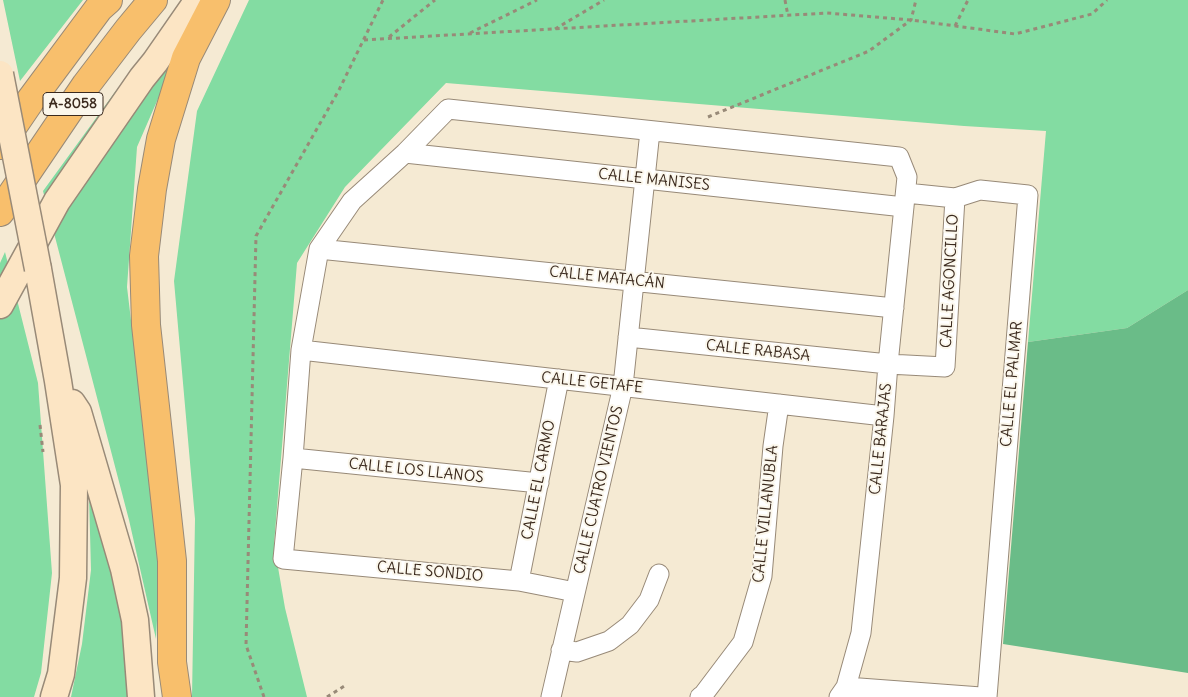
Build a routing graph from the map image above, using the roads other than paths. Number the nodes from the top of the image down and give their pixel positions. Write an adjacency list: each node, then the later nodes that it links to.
1 (154, 0): 12 (highway, A-8058)
2 (198, 0): 15 (main road)
3 (216, 0): 31 (highway)
4 (103, 3): 7 (highway, A-8058)
5 (0, 74): 21 (main road, bridge)
6 (650, 131): 8 (street); 9 (street, CALLE CUATRO VIENTOS); 10 (street)
7 (0, 145)
8 (405, 153): 9 (street, CALLE MANISES); 13 (street)
9 (645, 179): 10 (street, CALLE MANISES); 14 (street, CALLE CUATRO VIENTOS)
10 (906, 192): 11 (street, CALLE EL PALMAR); 16 (street, CALLE BARAJAS)
11 (955, 198): 19 (street, CALLE AGONCILLO); 40 (street, CALLE EL PALMAR)
12 (0, 212)
13 (320, 248): 14 (street, CALLE MATACÁN); 18 (street)
14 (634, 281): 16 (street, CALLE MATACÁN); 17 (street, CALLE CUATRO VIENTOS)
15 (0, 305)
16 (894, 308): 19 (street, CALLE BARAJAS)
17 (628, 337): 19 (street, CALLE RABASA); 22 (street, CALLE CUATRO VIENTOS)
18 (301, 350): 20 (street, CALLE GETAFE); 25 (street)
19 (888, 364): 24 (street, CALLE BARAJAS)
20 (559, 379): 22 (street, CALLE GETAFE); 26 (street, CALLE EL CARMO)
21 (58, 380): 33 (main road); 34 (main road)
22 (623, 386): 23 (street, CALLE GETAFE); 29 (street, CALLE CUATRO VIENTOS)
23 (779, 404): 24 (street, CALLE GETAFE); 38 (street, CALLE VILLANUBLA)
24 (884, 416): 32 (street, CALLE BARAJAS)
25 (293, 458): 26 (street, CALLE LOS LLANOS); 28 (street, CALLE SONDIO)
26 (539, 483): 28 (street, CALLE EL CARMO)
27 (659, 574): 30 (street)
28 (520, 581): 29 (street, CALLE SONDIO)
29 (575, 592): 30 (street, CALLE CUATRO VIENTOS)
30 (561, 650): 37 (street, CALLE CUATRO VIENTOS)
31 (172, 662): 35 (main road); 36 (highway)
32 (842, 692): 39 (street)
33 (54, 697)
34 (141, 697)
35 (165, 697)
36 (177, 697)
37 (551, 697)
38 (700, 697)
39 (981, 697)
40 (987, 697)

